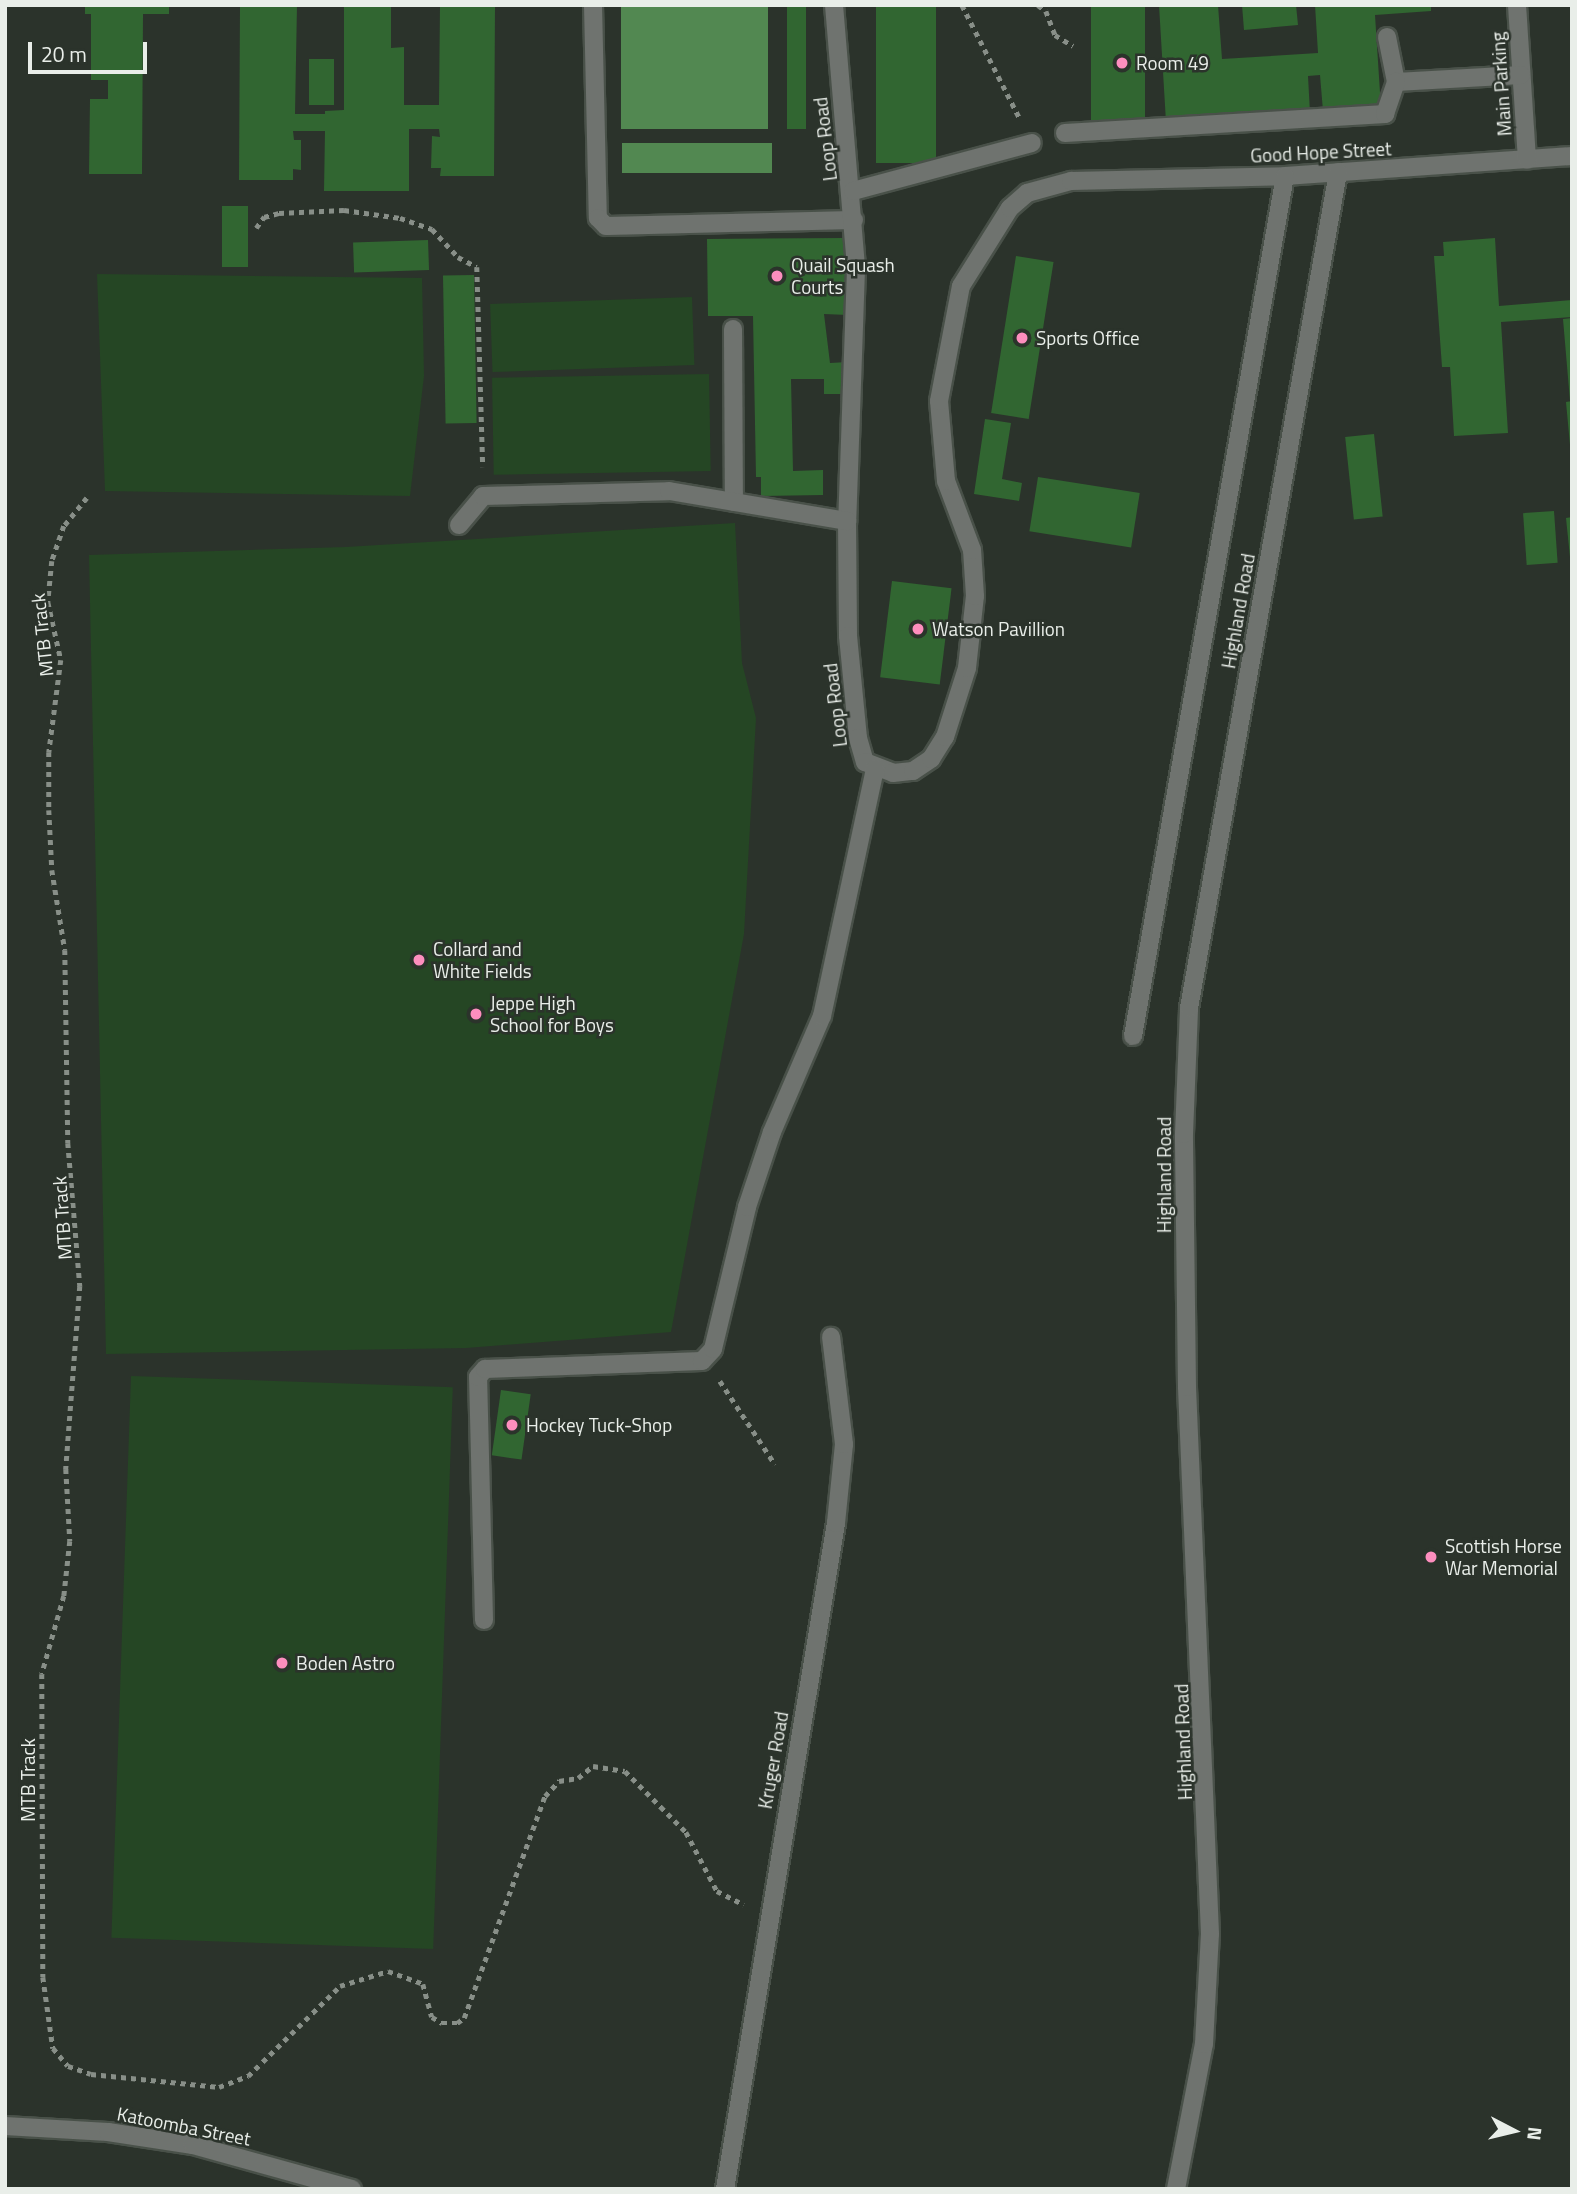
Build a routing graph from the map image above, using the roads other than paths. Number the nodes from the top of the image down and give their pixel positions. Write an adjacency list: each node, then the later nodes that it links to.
1 (593, 5): 14 (street)
2 (834, 5): 13 (street, Loop Road)
3 (1517, 5): 5 (street, Main Parking)
4 (1387, 37): 6 (street)
5 (1521, 75): 6 (street); 10 (street, Main Parking)
6 (1396, 82): 7 (street)
7 (1065, 133)
8 (1032, 143): 13 (street)
9 (1572, 156): 10 (street, Good Hope Street)
10 (1527, 160): 11 (street, Good Hope Street)
11 (1338, 172): 12 (street, Good Hope Street); 26 (street, Highland Road)
12 (1285, 176): 19 (street, Good Hope Street); 20 (street, Highland Road)
13 (853, 191): 14 (street, Loop Road)
14 (854, 220): 17 (street, Loop Road)
15 (733, 329): 16 (street)
16 (734, 502): 17 (street); 18 (street)
17 (847, 522): 19 (street, Loop Road)
18 (458, 525)
19 (875, 769): 22 (street)
20 (1133, 1036)
21 (831, 1337): 25 (street, Kruger Road)
22 (484, 1620)
23 (5, 2126): 24 (street, Katoomba Street)
24 (352, 2189)
25 (725, 2189)
26 (1177, 2189)

